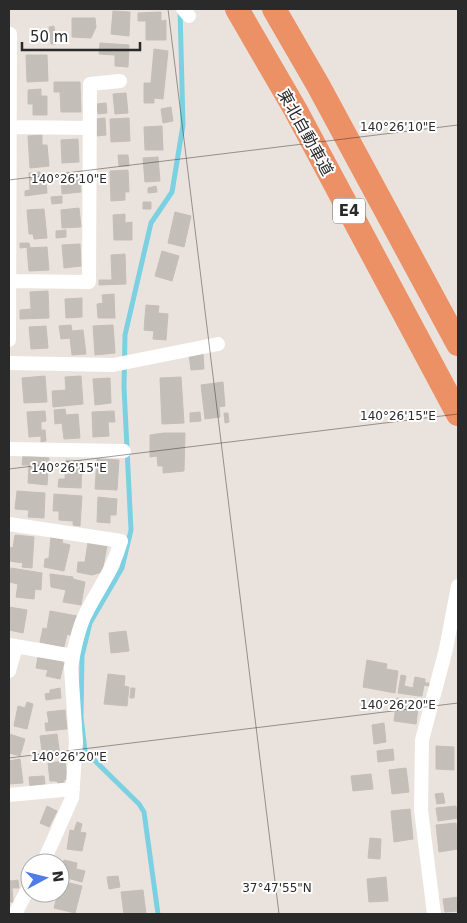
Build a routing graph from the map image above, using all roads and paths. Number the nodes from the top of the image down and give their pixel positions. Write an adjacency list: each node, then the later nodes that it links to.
1 (238, 9): 12 (highway, 東北自動車道 / E4)
2 (274, 9): 10 (highway, 東北自動車道 / E4)
3 (10, 34): 5 (street)
4 (120, 81): 6 (street)
5 (9, 127): 6 (street); 7 (street)
6 (90, 128): 7 (street)
7 (9, 281): 8 (street)
8 (9, 340)
9 (218, 344): 11 (street)
10 (458, 344)
11 (9, 363)
12 (458, 414)
13 (9, 449): 14 (street)
14 (124, 451)
15 (9, 524): 18 (street)
16 (458, 586): 23 (street)
17 (12, 645): 18 (street); 19 (street)
18 (73, 656): 20 (street)
19 (9, 671)
20 (73, 790): 21 (street); 22 (street)
21 (9, 795)
22 (48, 853)
23 (434, 914)

